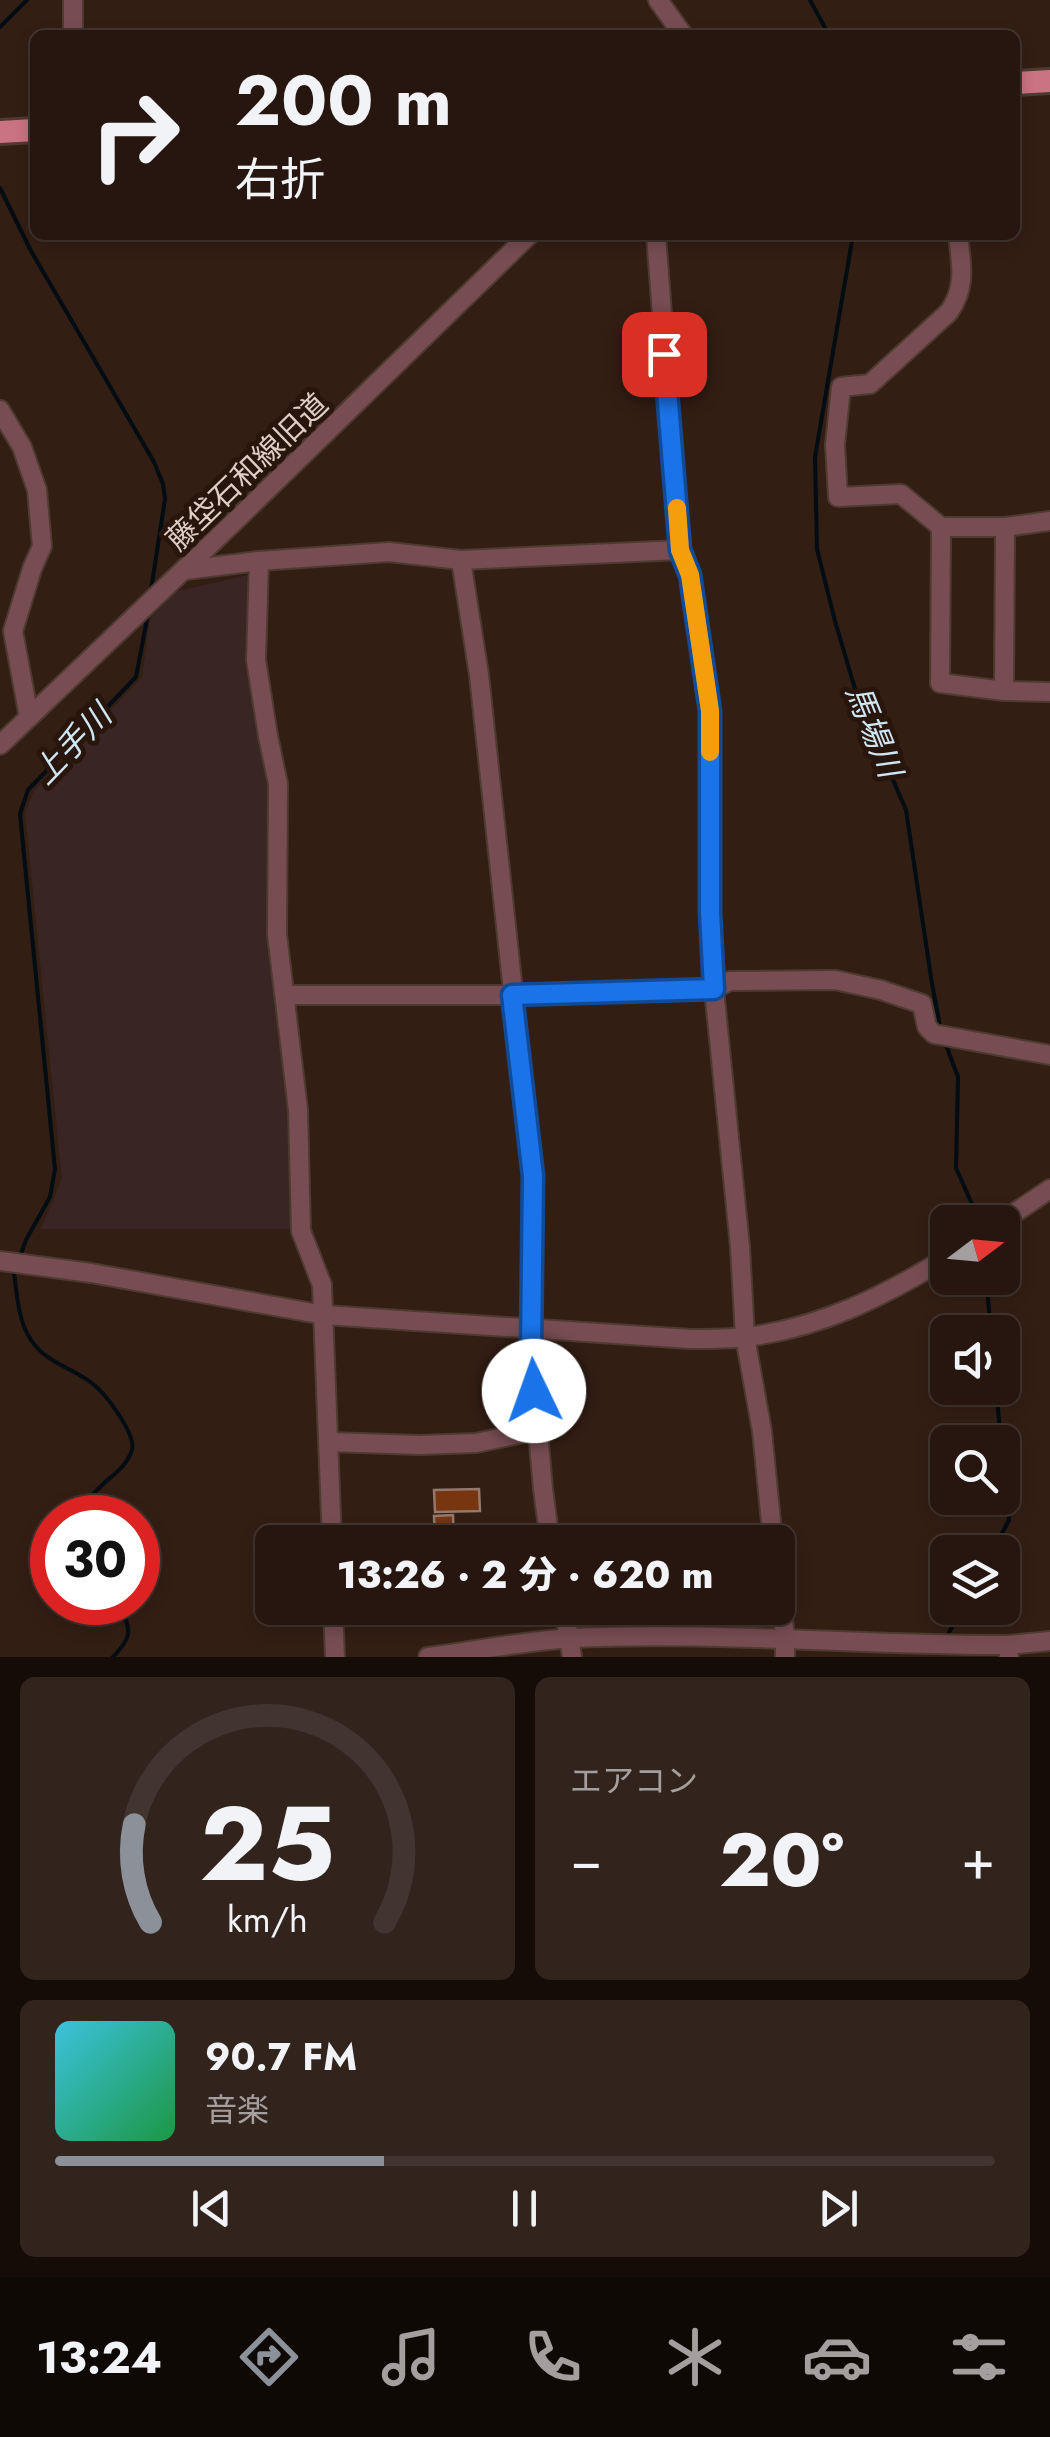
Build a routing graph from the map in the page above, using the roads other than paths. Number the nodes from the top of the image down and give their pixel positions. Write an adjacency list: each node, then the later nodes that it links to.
1 (73, 0): 3 (street)
2 (658, 0): 4 (street)
3 (73, 30)
4 (680, 30)
5 (1050, 81): 6 (main road)
6 (1020, 83)
7 (30, 130): 8 (main road)
8 (0, 132)
9 (524, 240): 19 (street, 藤垈石和線旧道)
10 (656, 240): 16 (street)
11 (958, 240): 14 (street)
12 (0, 410): 22 (street)
13 (1050, 520): 15 (street)
14 (941, 527): 15 (street); 20 (street)
15 (1005, 527): 20 (street)
16 (680, 550): 17 (street); 24 (street)
17 (462, 560): 18 (street); 26 (street)
18 (259, 561): 19 (street); 25 (street)
19 (185, 570): 22 (street, 藤垈石和線旧道)
20 (1004, 691): 21 (street)
21 (1050, 692)
22 (30, 717): 23 (street, 藤垈石和線旧道)
23 (0, 745)
24 (714, 989): 26 (street); 27 (street); 34 (street)
25 (286, 995): 26 (street); 32 (street)
26 (512, 995): 33 (street)
27 (1050, 1055)
28 (1050, 1189): 29 (street)
29 (1020, 1210)
30 (12, 1262): 32 (street)
31 (930, 1268): 34 (street)
32 (324, 1315): 33 (street); 36 (street)
33 (532, 1329): 34 (street); 35 (street)
34 (745, 1338): 39 (street)
35 (538, 1430): 36 (street); 38 (street)
36 (329, 1442): 37 (street)
37 (331, 1525)
38 (547, 1525)
39 (771, 1525)
40 (333, 1625): 46 (street)
41 (784, 1625): 42 (street)
42 (785, 1637): 44 (street); 45 (street); 48 (street)
43 (1050, 1641): 45 (street)
44 (571, 1648): 47 (street)
45 (1008, 1651)
46 (334, 1657)
47 (428, 1657)
48 (785, 1657)

